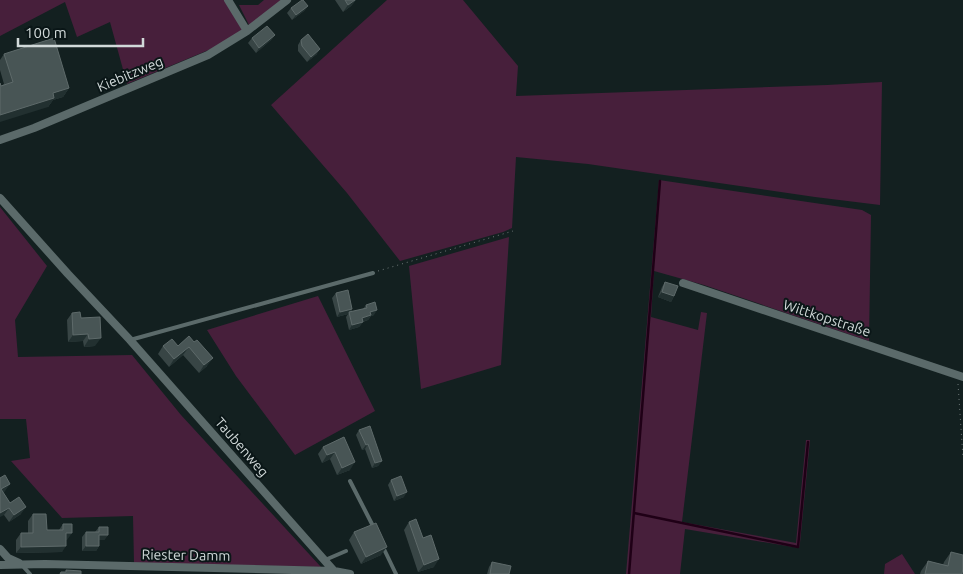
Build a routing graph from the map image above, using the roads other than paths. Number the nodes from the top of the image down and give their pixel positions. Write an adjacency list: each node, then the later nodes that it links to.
1 (228, 0): 3 (street)
2 (287, 0): 3 (street, Kiebitzweg)
3 (247, 31): 4 (street, Kiebitzweg)
4 (0, 140)
5 (0, 198): 8 (street, Taubenweg)
6 (373, 272): 8 (lane)
7 (683, 283): 9 (street, Wittkopstraße)
8 (130, 340): 15 (street, Taubenweg)
9 (960, 376)
10 (350, 480): 11 (lane)
11 (377, 535)
12 (381, 543): 21 (lane)
13 (0, 549): 17 (street)
14 (346, 551): 15 (lane)
15 (326, 560): 18 (street, Taubenweg)
16 (0, 564): 17 (street, Riester Damm)
17 (21, 564): 18 (street, Riester Damm); 19 (lane)
18 (334, 571): 20 (street, Riester Damm)
19 (30, 574)
20 (350, 574)
21 (396, 574)

